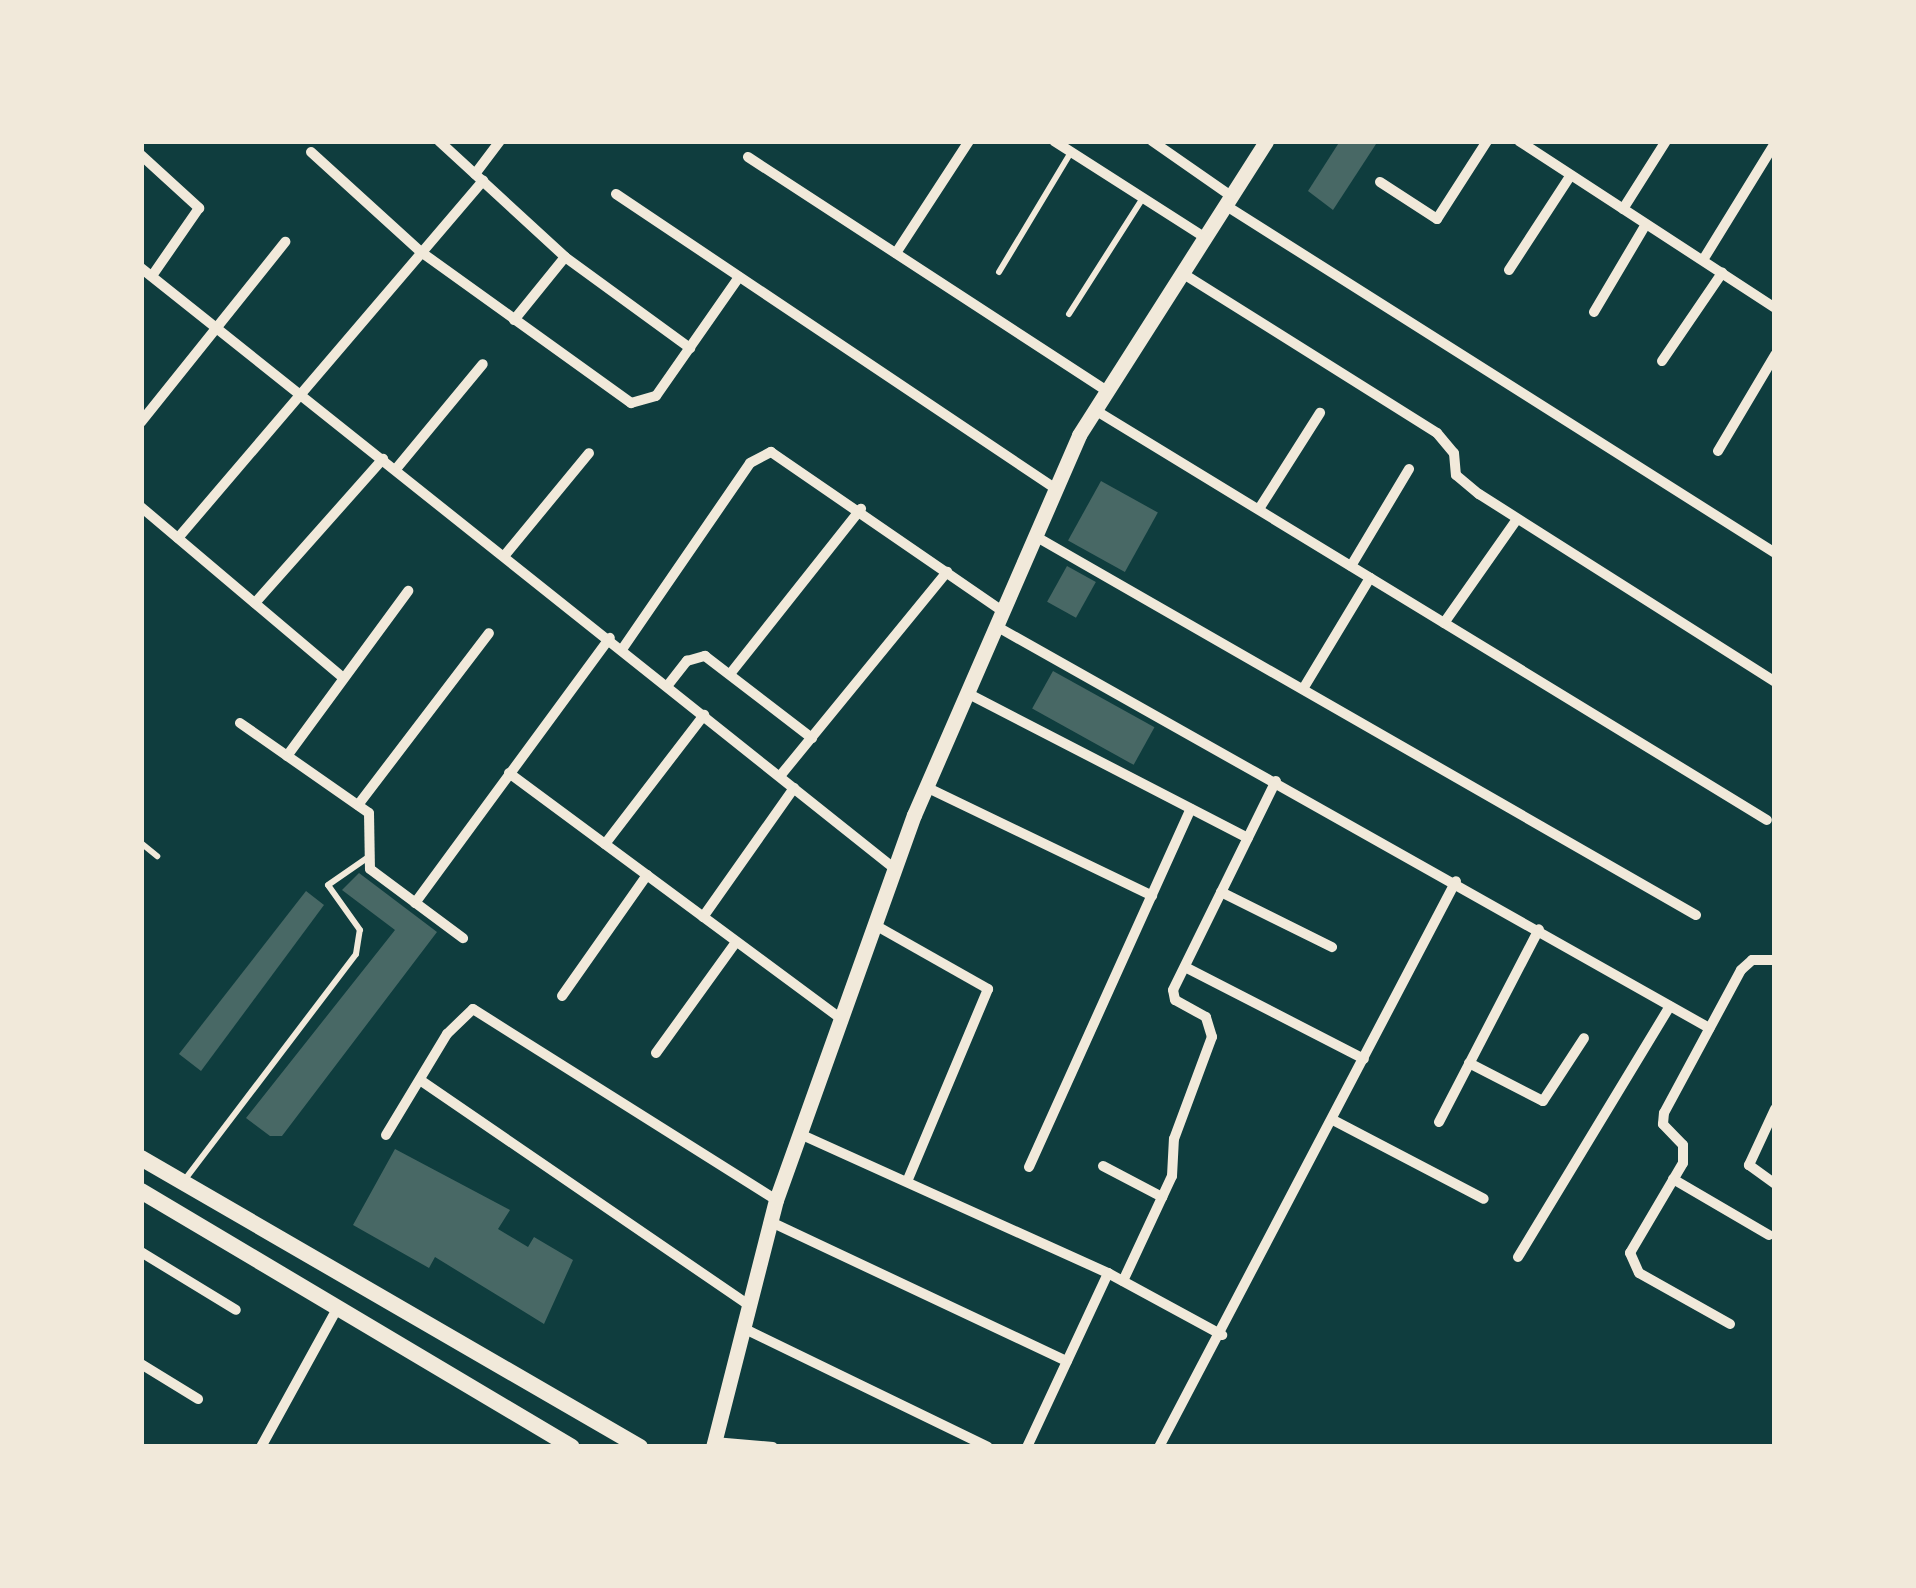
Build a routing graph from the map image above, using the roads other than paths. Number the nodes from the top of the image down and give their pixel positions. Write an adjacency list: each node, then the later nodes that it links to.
1 (439, 141): 16 (street)
2 (500, 141): 16 (street)
3 (969, 141): 26 (street)
4 (1054, 141): 12 (street)
5 (1152, 141): 20 (street)
6 (1266, 141): 20 (main road)
7 (1487, 141): 17 (street)
8 (1519, 141): 15 (street)
9 (1666, 141): 21 (street)
10 (1775, 143): 28 (street)
11 (311, 152): 25 (street)
12 (1070, 152): 19 (street); 31 (lane)
13 (141, 155): 34 (street)
14 (748, 157): 26 (street)
15 (1571, 175): 21 (street); 30 (street)
16 (479, 177): 25 (street); 27 (street)
17 (1380, 182)
18 (616, 194): 35 (street)
19 (1143, 198): 23 (street); 38 (lane)
20 (1228, 201): 23 (main road); 62 (street)
21 (1623, 208): 22 (street)
22 (1646, 224): 28 (street); 37 (street)
23 (1204, 237): 32 (main road)
24 (285, 242): 40 (street)
25 (421, 252): 39 (street); 45 (street)
26 (896, 253): 46 (street)
27 (565, 257): 39 (street); 41 (street)
28 (1703, 260): 33 (street)
29 (141, 268): 34 (street)
30 (1509, 270)
31 (999, 272)
32 (1182, 273): 46 (main road); 59 (street)
33 (1722, 273): 36 (street); 43 (street)
34 (152, 276): 40 (street)
35 (740, 277): 41 (street); 55 (street)
36 (1775, 307)
37 (1594, 312)
38 (1069, 314)
39 (514, 320): 41 (street)
40 (215, 326): 45 (street); 49 (street)
41 (690, 349)
42 (1775, 356): 50 (street)
43 (1661, 361)
44 (483, 364): 53 (street)
45 (297, 391): 52 (street); 61 (street)
46 (1107, 391): 47 (main road)
47 (1095, 410): 55 (main road); 58 (street)
48 (1320, 413): 58 (street)
49 (141, 422)
50 (1718, 452)
51 (589, 453): 63 (street)
52 (383, 459): 53 (street); 68 (street)
53 (396, 469): 63 (street)
54 (1409, 469): 64 (street)
55 (1056, 489): 60 (main road)
56 (141, 507): 61 (street)
57 (861, 509): 65 (street); 73 (street); 74 (street)
58 (1258, 509): 64 (street)
59 (1517, 518): 70 (street); 76 (street)
60 (1035, 536): 69 (main road); 78 (street)
61 (178, 538): 68 (street)
62 (1775, 553)
63 (505, 555): 72 (street)
64 (1351, 566): 66 (street)
65 (947, 572): 69 (street); 82 (street)
66 (1370, 578): 70 (street); 78 (street)
67 (409, 591): 75 (street)
68 (255, 603): 75 (street)
69 (999, 619): 79 (main road); 86 (street)
70 (1444, 623): 91 (street)
71 (489, 633): 89 (street)
72 (610, 638): 73 (street); 84 (street)
73 (623, 648): 77 (street)
74 (730, 674): 77 (street); 82 (street)
75 (344, 678): 83 (street)
76 (1775, 682)
77 (668, 685): 80 (street)
78 (1303, 689): 103 (street)
79 (967, 693): 87 (main road); 90 (street)
80 (704, 715): 85 (street); 94 (street)
81 (240, 723): 83 (street)
82 (812, 738): 85 (street)
83 (287, 756): 89 (street)
84 (509, 773): 94 (street); 102 (street)
85 (781, 776): 88 (street)
86 (1276, 781): 92 (street); 99 (street)
87 (926, 787): 97 (main road); 101 (street)
88 (794, 788): 97 (street); 104 (street)
89 (358, 805): 96 (street)
90 (1191, 809): 92 (street); 101 (street)
91 (1767, 820)
92 (1248, 838): 100 (street)
93 (141, 842): 95 (lane)
94 (605, 844): 98 (street)
95 (157, 856)
96 (367, 858): 102 (street); 130 (lane)
97 (895, 869): 105 (main road)
98 (647, 875): 104 (street); 112 (street)
99 (1456, 881): 106 (street); 118 (street)
100 (1221, 892): 109 (street); 111 (street)
101 (1152, 896): 128 (street)
102 (415, 903): 107 (street)
103 (1696, 915)
104 (703, 917): 108 (street)
105 (875, 925): 114 (main road); 131 (street)
106 (1539, 929): 113 (street); 119 (street)
107 (463, 938)
108 (736, 942): 114 (street); 117 (street)
109 (1332, 947)
110 (1775, 960): 115 (street)
111 (1185, 967): 118 (street); 134 (street)
112 (562, 996)
113 (1670, 1006): 115 (street); 140 (street)
114 (841, 1019): 124 (main road)
115 (1709, 1028): 129 (street)
116 (1583, 1038): 119 (street)
117 (656, 1053)
118 (1364, 1059): 122 (street)
119 (1469, 1063): 123 (street)
120 (419, 1080): 125 (street); 136 (street); 143 (street)
121 (1775, 1109): 132 (street)
122 (1333, 1120): 135 (street); 148 (street)
123 (1439, 1122)
124 (800, 1134): 131 (street); 136 (main road)
125 (386, 1135)
126 (141, 1158): 130 (main road)
127 (1103, 1166): 134 (street)
128 (1029, 1167)
129 (1673, 1179): 138 (street); 146 (street)
130 (183, 1182): 156 (main road)
131 (907, 1182): 141 (street)
132 (1775, 1184)
133 (141, 1191): 145 (main road)
134 (1162, 1197): 142 (street)
135 (1484, 1199)
136 (776, 1200): 137 (main road)
137 (770, 1222): 143 (main road); 149 (street)
138 (1769, 1235)
139 (141, 1252): 144 (street)
140 (1518, 1258)
141 (1108, 1274): 142 (street); 149 (street)
142 (1123, 1282): 148 (street)
143 (749, 1305): 147 (main road)
144 (236, 1310)
145 (337, 1310): 152 (main road); 154 (street)
146 (1730, 1324)
147 (743, 1328): 153 (main road); 158 (street)
148 (1222, 1335): 160 (street)
149 (1067, 1361): 159 (street)
150 (141, 1364): 151 (street)
151 (198, 1399)
152 (544, 1440): 155 (main road)
153 (713, 1444): 157 (street)
154 (261, 1447)
155 (572, 1447)
156 (640, 1447)
157 (773, 1447)
158 (988, 1447)
159 (1027, 1447)
160 (1159, 1447)

